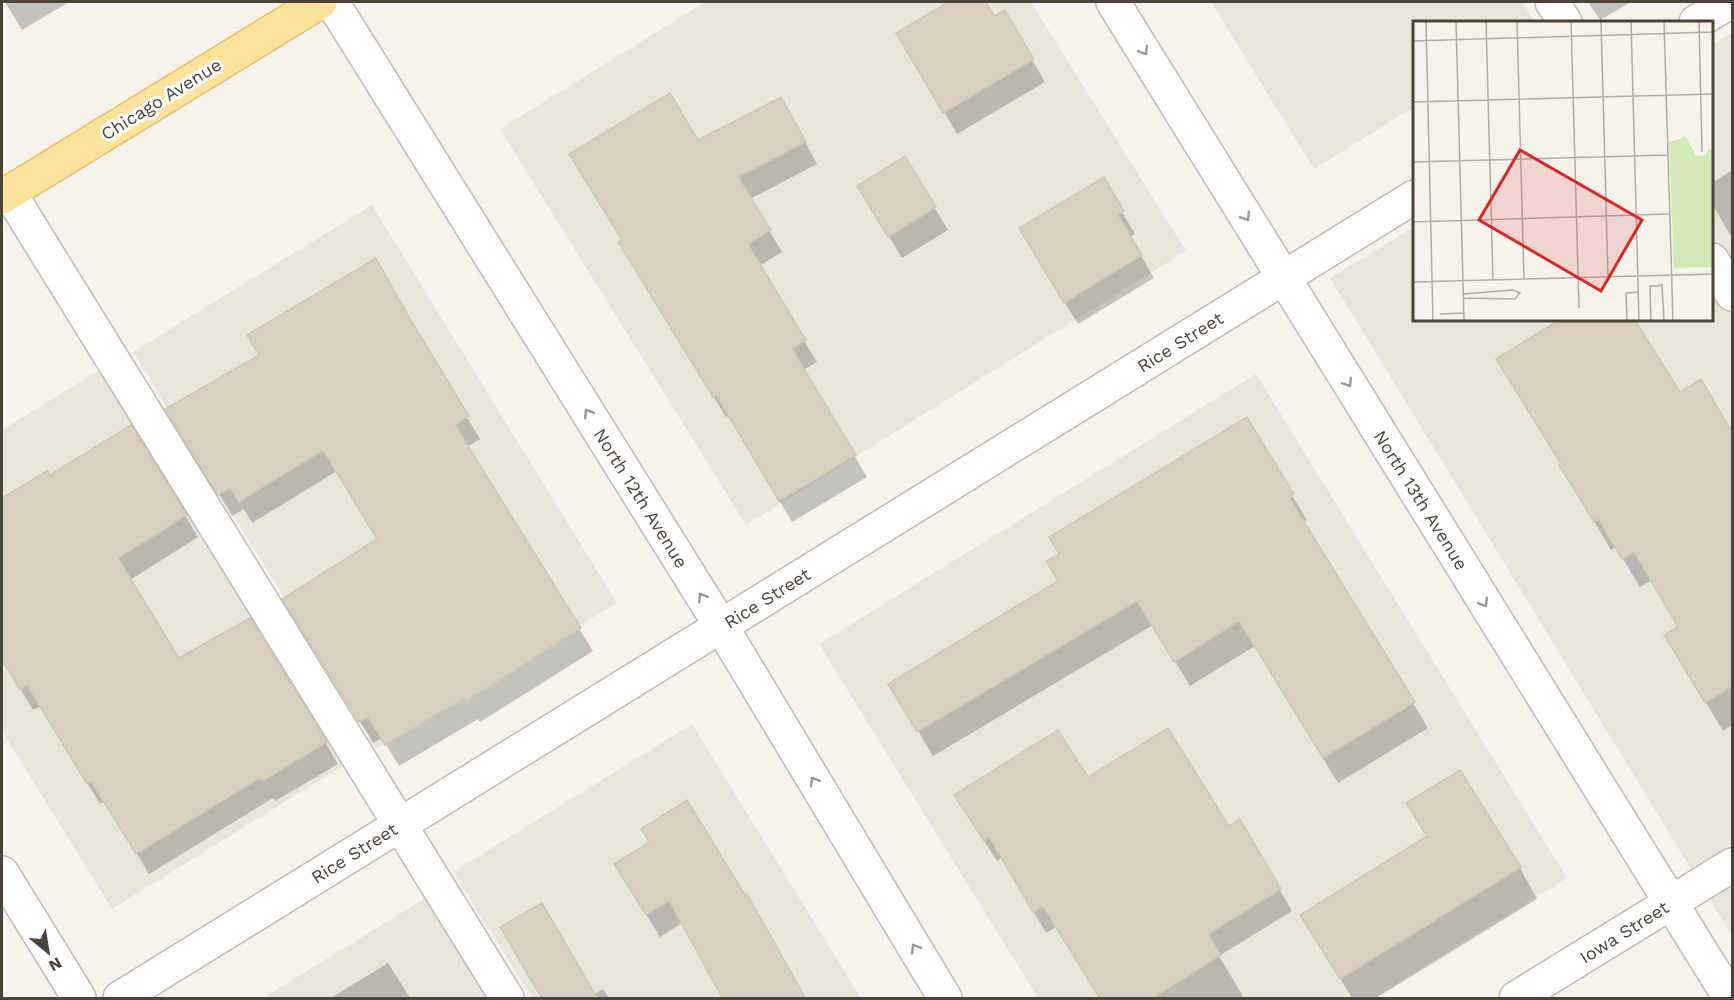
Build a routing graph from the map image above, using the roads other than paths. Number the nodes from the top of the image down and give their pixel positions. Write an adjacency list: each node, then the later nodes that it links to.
1 (320, 2): 8 (main road, Chicago Avenue)
2 (332, 2): 13 (street, North 12th Avenue, one-way to 2)
3 (1113, 2): 11 (street, North 13th Avenue, one-way to 11)
4 (1552, 2): 6 (street)
5 (1730, 2): 7 (street)
6 (1564, 21)
7 (1698, 21)
8 (5, 194): 14 (street)
9 (1413, 198): 11 (street, Rice Street)
10 (1713, 262): 12 (street)
11 (1283, 278): 13 (street, Rice Street); 17 (street, North 13th Avenue, one-way to 17)
12 (1732, 294)
13 (721, 626): 14 (street, Rice Street); 21 (street, North 12th Avenue, one-way to 13)
14 (401, 825): 19 (street, Rice Street); 20 (street)
15 (1732, 865): 17 (street, Iowa Street)
16 (2, 873): 18 (street)
17 (1671, 904): 22 (street, Iowa Street); 23 (street, North 13th Avenue)
18 (79, 999)
19 (120, 999)
20 (507, 999)
21 (945, 999)
22 (1516, 999)
23 (1730, 999)

